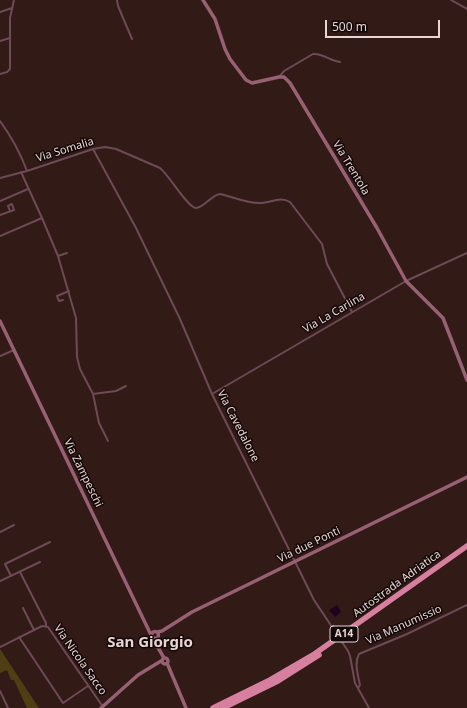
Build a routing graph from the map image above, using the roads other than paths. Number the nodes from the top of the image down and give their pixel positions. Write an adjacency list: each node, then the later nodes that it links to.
1 (14, 0): 5 (street)
2 (117, 0): 9 (street)
3 (203, 0): 13 (street)
4 (451, 0): 6 (street)
5 (12, 8): 7 (street); 8 (street)
6 (467, 9)
7 (0, 12)
8 (10, 38): 10 (street); 12 (street)
9 (132, 39)
10 (0, 40)
11 (340, 62): 13 (street)
12 (0, 74)
13 (279, 77): 28 (street, Via Trentola)
14 (1, 123): 16 (street)
15 (93, 148): 16 (street, Via Somalia); 31 (street, Via Somalia); 38 (street, Via Cavedalone)
16 (27, 170): 17 (street, Via Somalia)
17 (21, 172): 18 (street, Via Somalia); 19 (street)
18 (0, 178)
19 (28, 189): 20 (street); 23 (street)
20 (0, 201)
21 (10, 211): 22 (street)
22 (0, 217)
23 (42, 218): 24 (street); 27 (street)
24 (0, 236)
25 (67, 253): 27 (street)
26 (467, 253): 28 (street, Via La Carlina)
27 (58, 256): 29 (street)
28 (406, 281): 31 (street, Via La Carlina); 35 (street, Via Trentola)
29 (69, 291): 30 (street); 37 (street)
30 (63, 300)
31 (352, 312): 38 (street, Via La Carlina)
32 (0, 321): 33 (street, Via Zampeschi)
33 (14, 350): 34 (street); 55 (street, Via Zampeschi)
34 (0, 356)
35 (467, 380)
36 (126, 386): 37 (street)
37 (93, 394): 39 (street)
38 (212, 394): 46 (street, Via Cavedalone)
39 (108, 442)
40 (467, 477): 46 (street, Via due Ponti)
41 (14, 526): 42 (street)
42 (0, 532)
43 (50, 542): 49 (street)
44 (467, 546): 65 (highway, Autostrada Adriatica / A14)
45 (467, 550): 66 (highway, Autostrada Adriatica / A14)
46 (296, 561): 55 (street, Via due Ponti); 60 (street, Via Cavedalone)
47 (40, 562): 48 (street)
48 (20, 572): 49 (street); 53 (street)
49 (11, 576): 50 (street)
50 (0, 581)
51 (467, 605): 60 (street, Via Manumissio)
52 (22, 608): 54 (street)
53 (46, 626): 54 (street, Via Nicola Sacco); 59 (street, Via Nicola Sacco)
54 (34, 630): 56 (street, Via Nicola Sacco)
55 (154, 636): 58 (street, Via Zampeschi)
56 (19, 638): 57 (street, Via Nicola Sacco); 59 (street)
57 (0, 646)
58 (163, 660): 62 (street); 64 (street, Via Zampeschi)
59 (88, 686): 62 (street, Via Nicola Sacco)
60 (358, 688): 67 (street, Via Cavedalone)
61 (0, 690): 63 (street)
62 (102, 707)
63 (8, 708)
64 (186, 708)
65 (213, 708)
66 (223, 708)
67 (369, 708)

